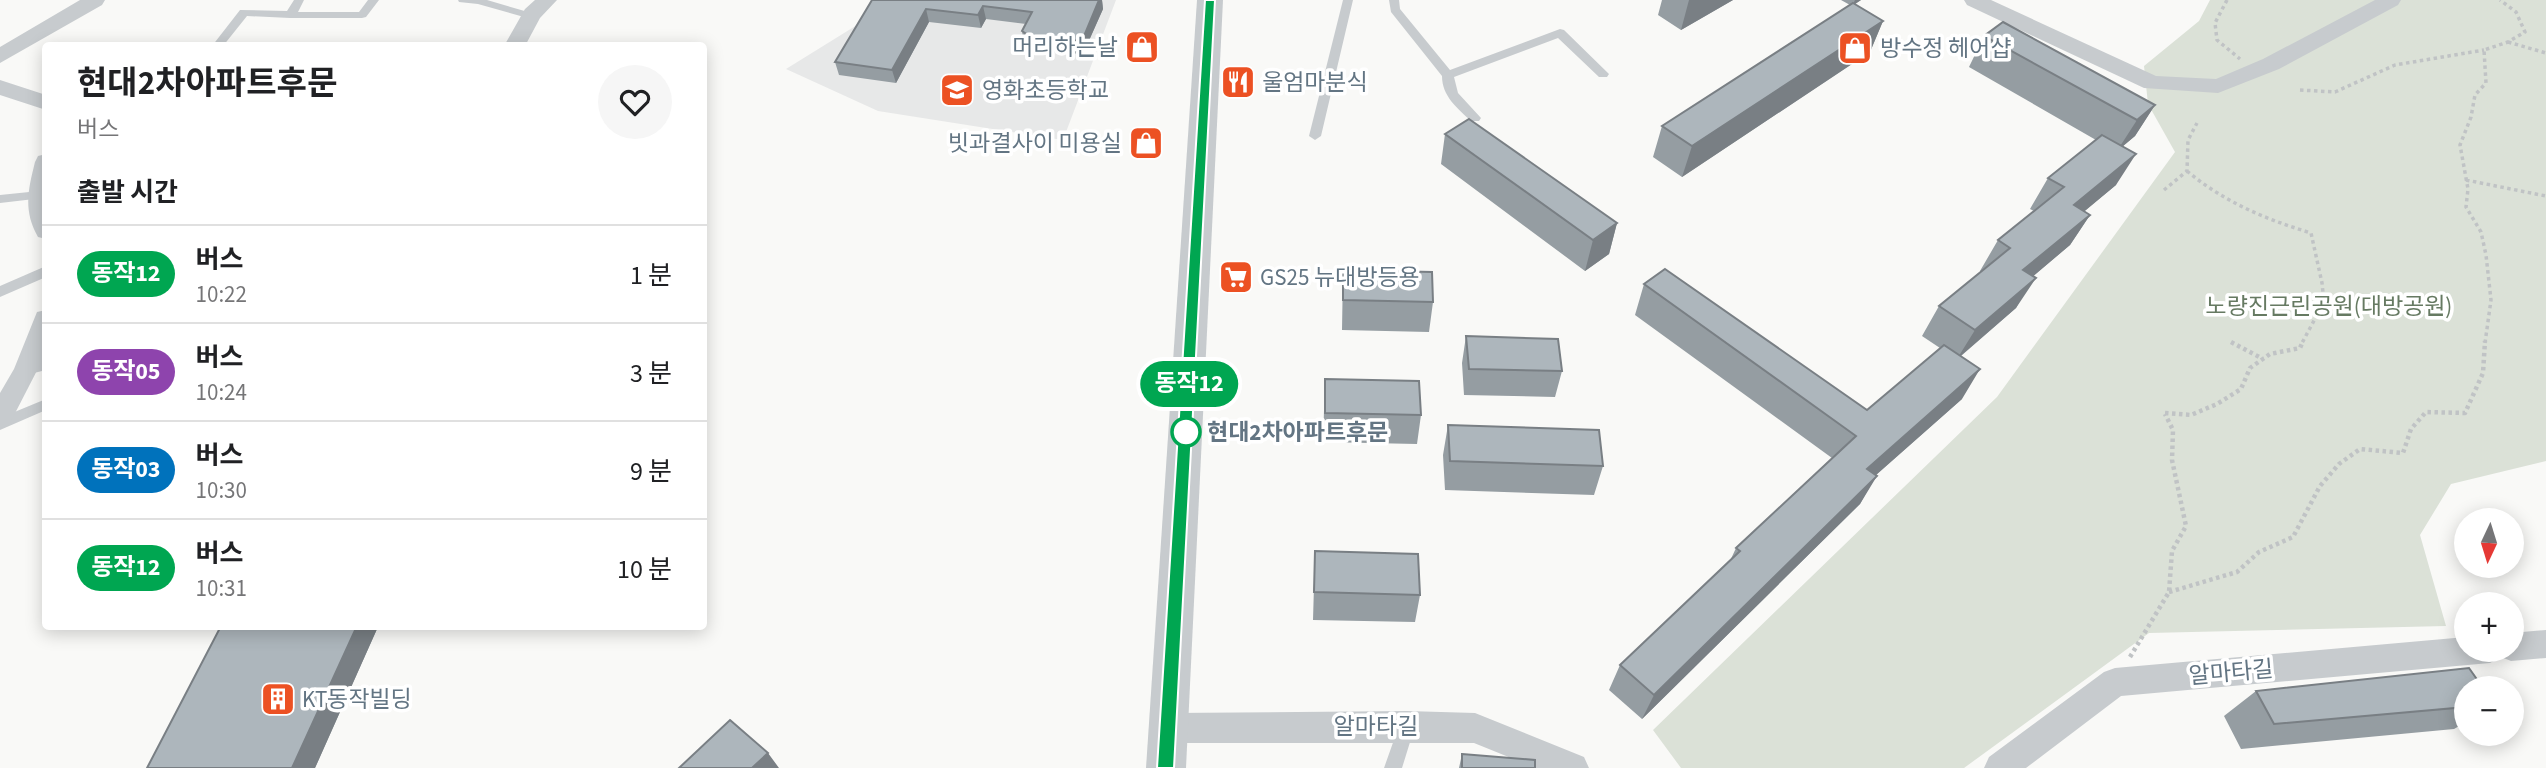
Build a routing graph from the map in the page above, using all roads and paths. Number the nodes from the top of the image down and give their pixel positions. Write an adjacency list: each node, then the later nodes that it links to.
1 (95, 0): 20 (street)
2 (299, 0): 13 (lane)
3 (374, 0): 13 (lane)
4 (463, 0): 14 (lane)
5 (547, 0): 14 (street)
6 (1210, 0): 53 (street)
7 (1348, 0): 29 (lane)
8 (1394, 0): 23 (lane)
9 (1974, 0): 21 (street)
10 (2227, 0): 21 (path)
11 (2391, 0): 21 (street)
12 (2502, 2): 17 (path)
13 (290, 15): 15 (lane)
14 (531, 16): 16 (street)
15 (219, 42)
16 (516, 42)
17 (2508, 43): 18 (path); 19 (path)
18 (2484, 50): 25 (path); 32 (path)
19 (2546, 53)
20 (0, 55)
21 (2254, 71)
22 (1603, 74): 23 (lane)
23 (1448, 75): 27 (lane)
24 (0, 87): 26 (street)
25 (2301, 90)
26 (42, 102)
27 (1475, 118)
28 (2197, 123): 30 (path)
29 (1315, 136)
30 (2187, 171): 33 (path); 42 (path)
31 (42, 178): 34 (street)
32 (2466, 180): 35 (path); 47 (path)
33 (2164, 190)
34 (38, 195): 36 (lane); 37 (street)
35 (2546, 196)
36 (0, 199)
37 (42, 226)
38 (42, 273): 39 (lane)
39 (0, 292)
40 (42, 338): 43 (street)
41 (2231, 342): 42 (path)
42 (2263, 359): 47 (path)
43 (36, 367): 45 (street)
44 (42, 406): 46 (lane)
45 (0, 417)
46 (0, 424)
47 (2169, 592): 51 (path)
48 (2546, 644): 49 (street)
49 (2524, 647)
50 (2454, 652): 51 (street, 알마타길)
51 (2115, 682): 57 (street)
52 (1407, 726): 53 (street, 알마타길); 55 (lane); 56 (street, 알마타길)
53 (1170, 729): 54 (street)
54 (1166, 768)
55 (1393, 768)
56 (1573, 768)
57 (2000, 768)

